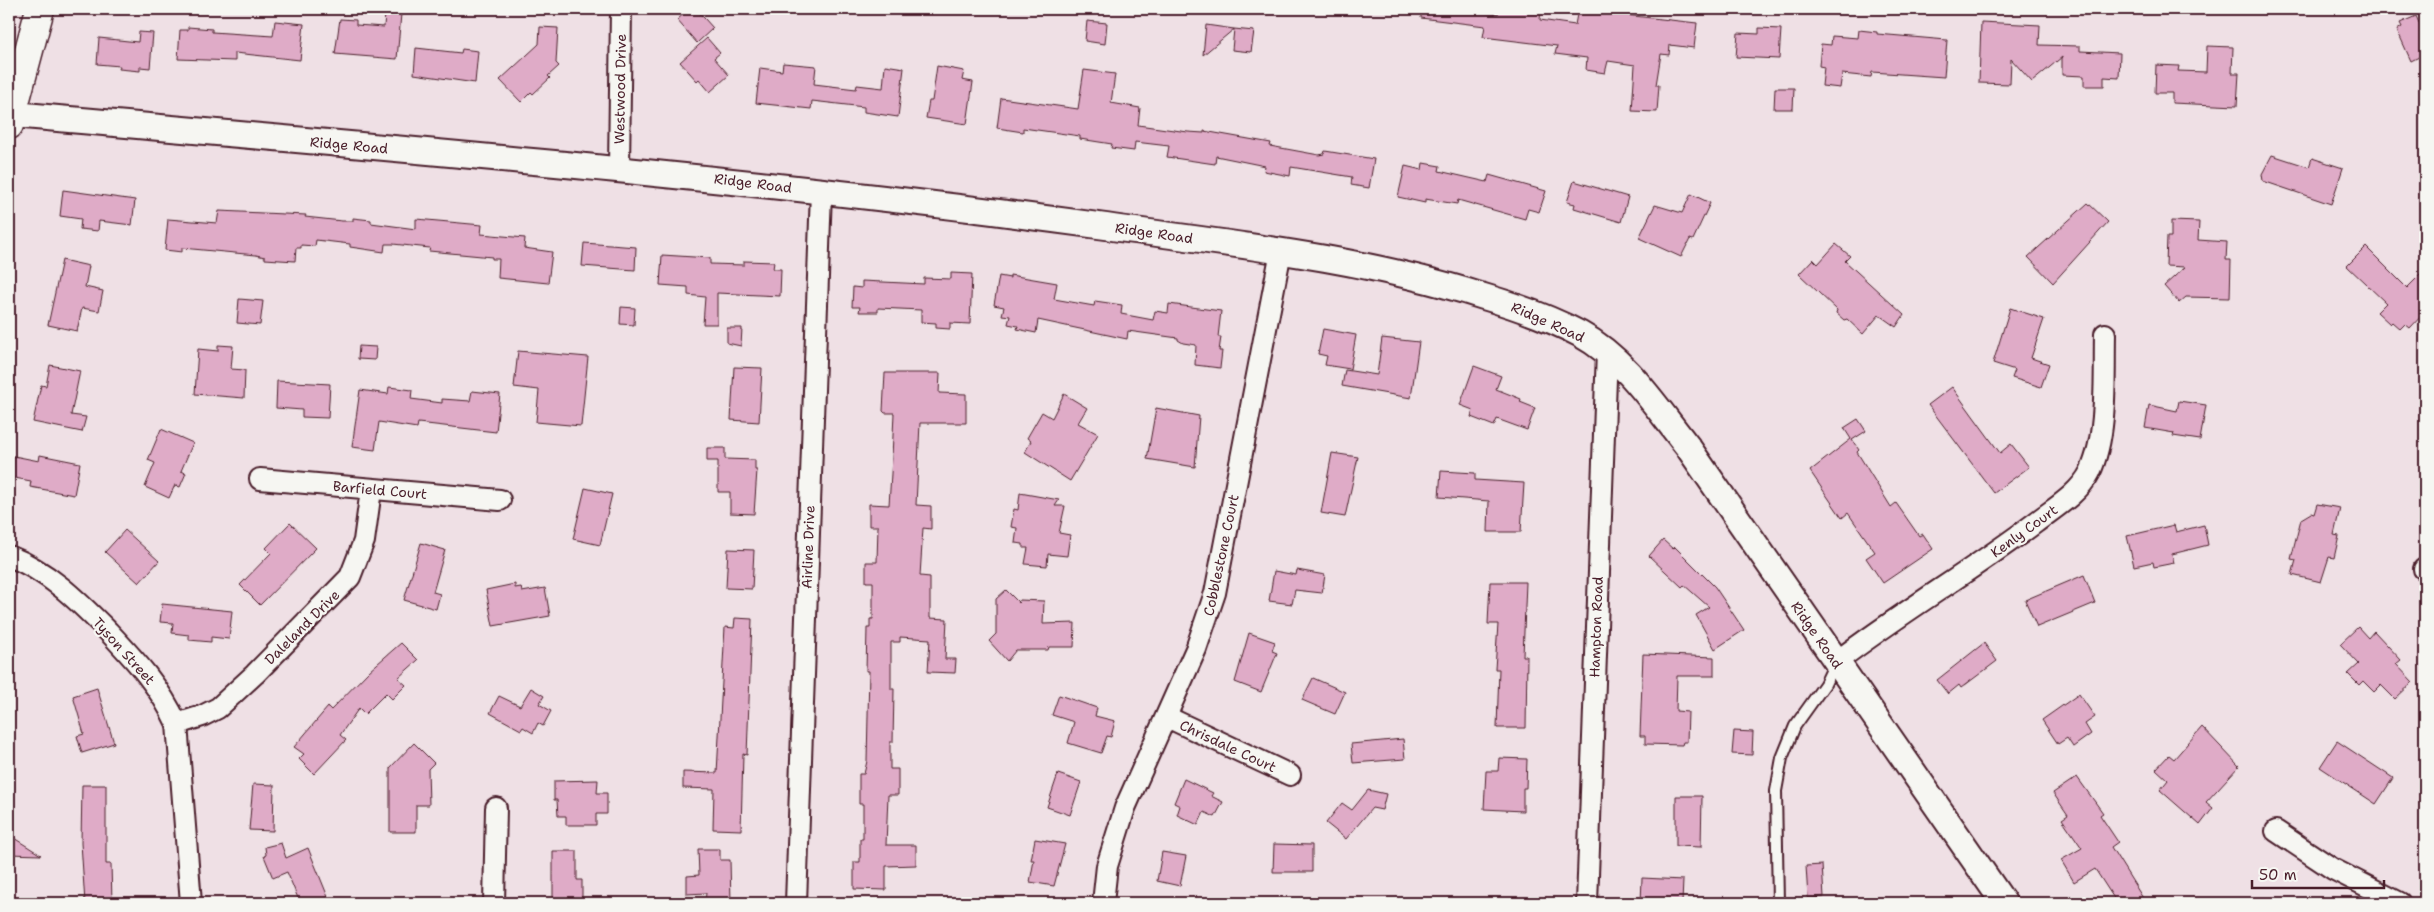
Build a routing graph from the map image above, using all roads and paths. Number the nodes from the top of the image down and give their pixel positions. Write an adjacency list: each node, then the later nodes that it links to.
1 (40, 9): 3 (main road)
2 (621, 9): 4 (street, Westwood Drive)
3 (9, 118): 4 (street, Ridge Road)
4 (619, 169): 5 (street, Ridge Road)
5 (821, 191): 6 (street, Ridge Road); 21 (street, Airline Drive)
6 (1281, 251): 8 (street, Ridge Road); 14 (street, Cobblestone Court)
7 (2105, 334): 13 (street, Kenly Court)
8 (1607, 351): 13 (street, Ridge Road); 23 (street, Hampton Road)
9 (260, 479): 10 (street, Barfield Court)
10 (371, 490): 11 (street, Barfield Court); 15 (street, Daleland Drive)
11 (500, 500)
12 (9, 556): 15 (street, Tyson Street)
13 (1836, 662): 24 (lane); 25 (street, Ridge Road)
14 (1167, 717): 16 (street, Chrisdale Court); 22 (street, Cobblestone Court)
15 (177, 724): 19 (street, Tyson Street)
16 (1290, 775)
17 (496, 808): 20 (street)
18 (2276, 831): 26 (street)
19 (190, 903)
20 (494, 903)
21 (796, 903)
22 (1103, 903)
23 (1586, 903)
24 (1778, 903)
25 (2004, 903)
26 (2400, 903)

